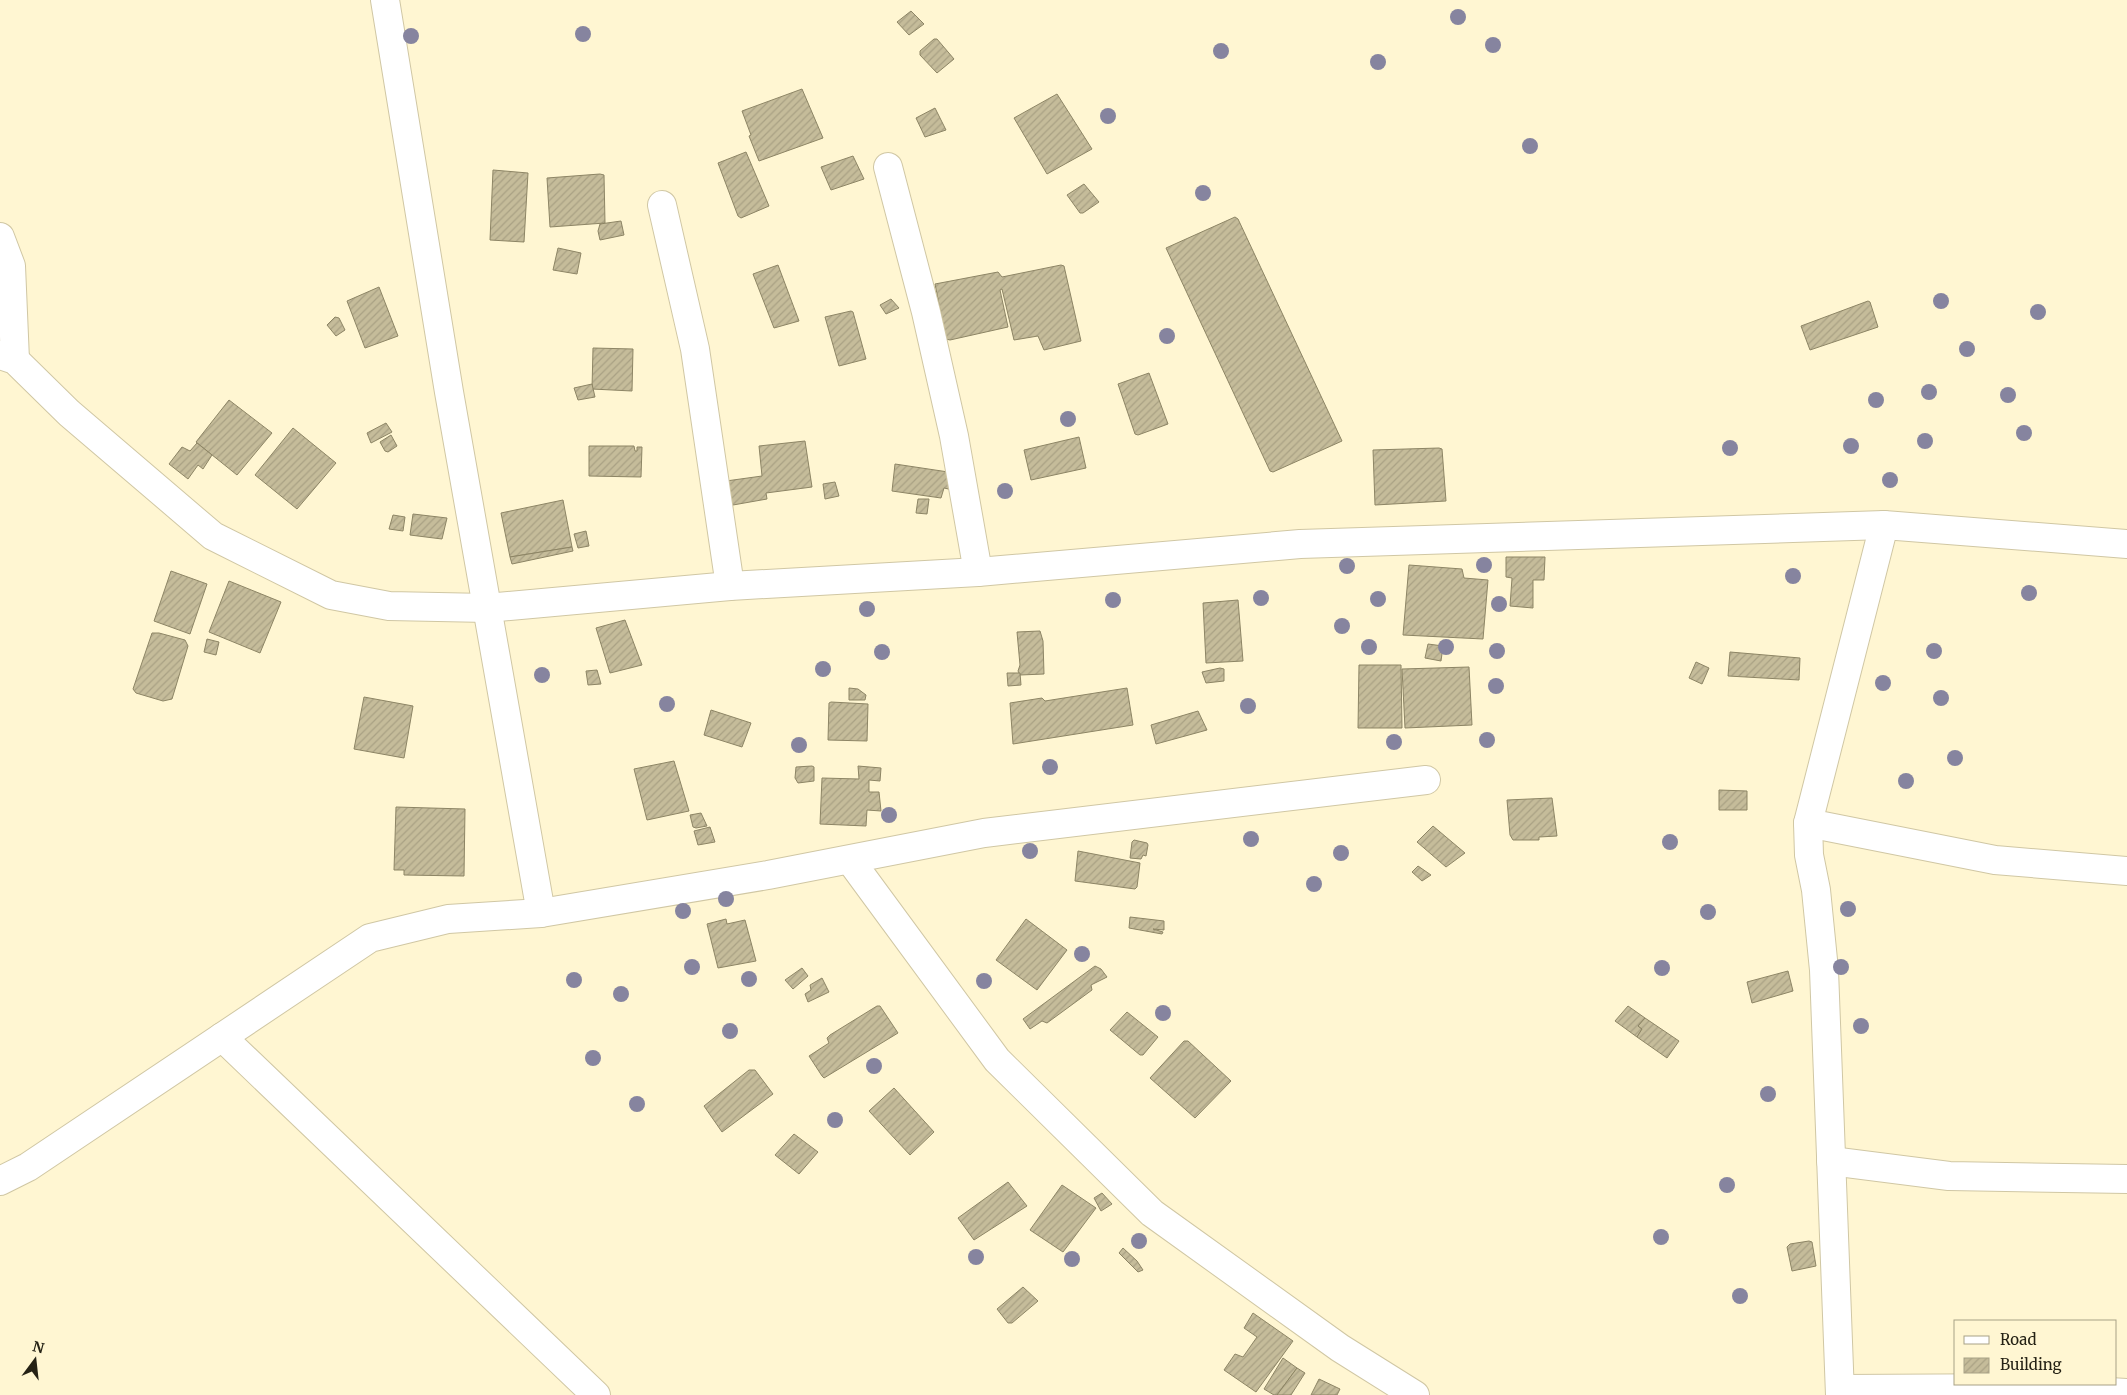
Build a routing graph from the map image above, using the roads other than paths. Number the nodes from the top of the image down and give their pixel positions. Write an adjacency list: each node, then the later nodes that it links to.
1 (385, 0): 10 (street)
2 (888, 167): 8 (street)
3 (662, 205): 9 (street)
4 (0, 237): 5 (street)
5 (7, 357): 10 (street)
6 (1884, 525): 7 (street); 8 (street); 12 (street)
7 (2127, 544)
8 (978, 572): 9 (street)
9 (730, 586): 10 (street)
10 (487, 608): 15 (street)
11 (1426, 780): 13 (street)
12 (1808, 823): 14 (street); 17 (street)
13 (850, 860): 15 (street); 23 (street)
14 (2127, 872)
15 (541, 913): 16 (street)
16 (222, 1037): 19 (street); 22 (street)
17 (1831, 1161): 18 (street); 20 (street)
18 (2127, 1179)
19 (0, 1181)
20 (1840, 1392): 21 (street)
21 (2127, 1393)
22 (596, 1395)
23 (1415, 1395)

